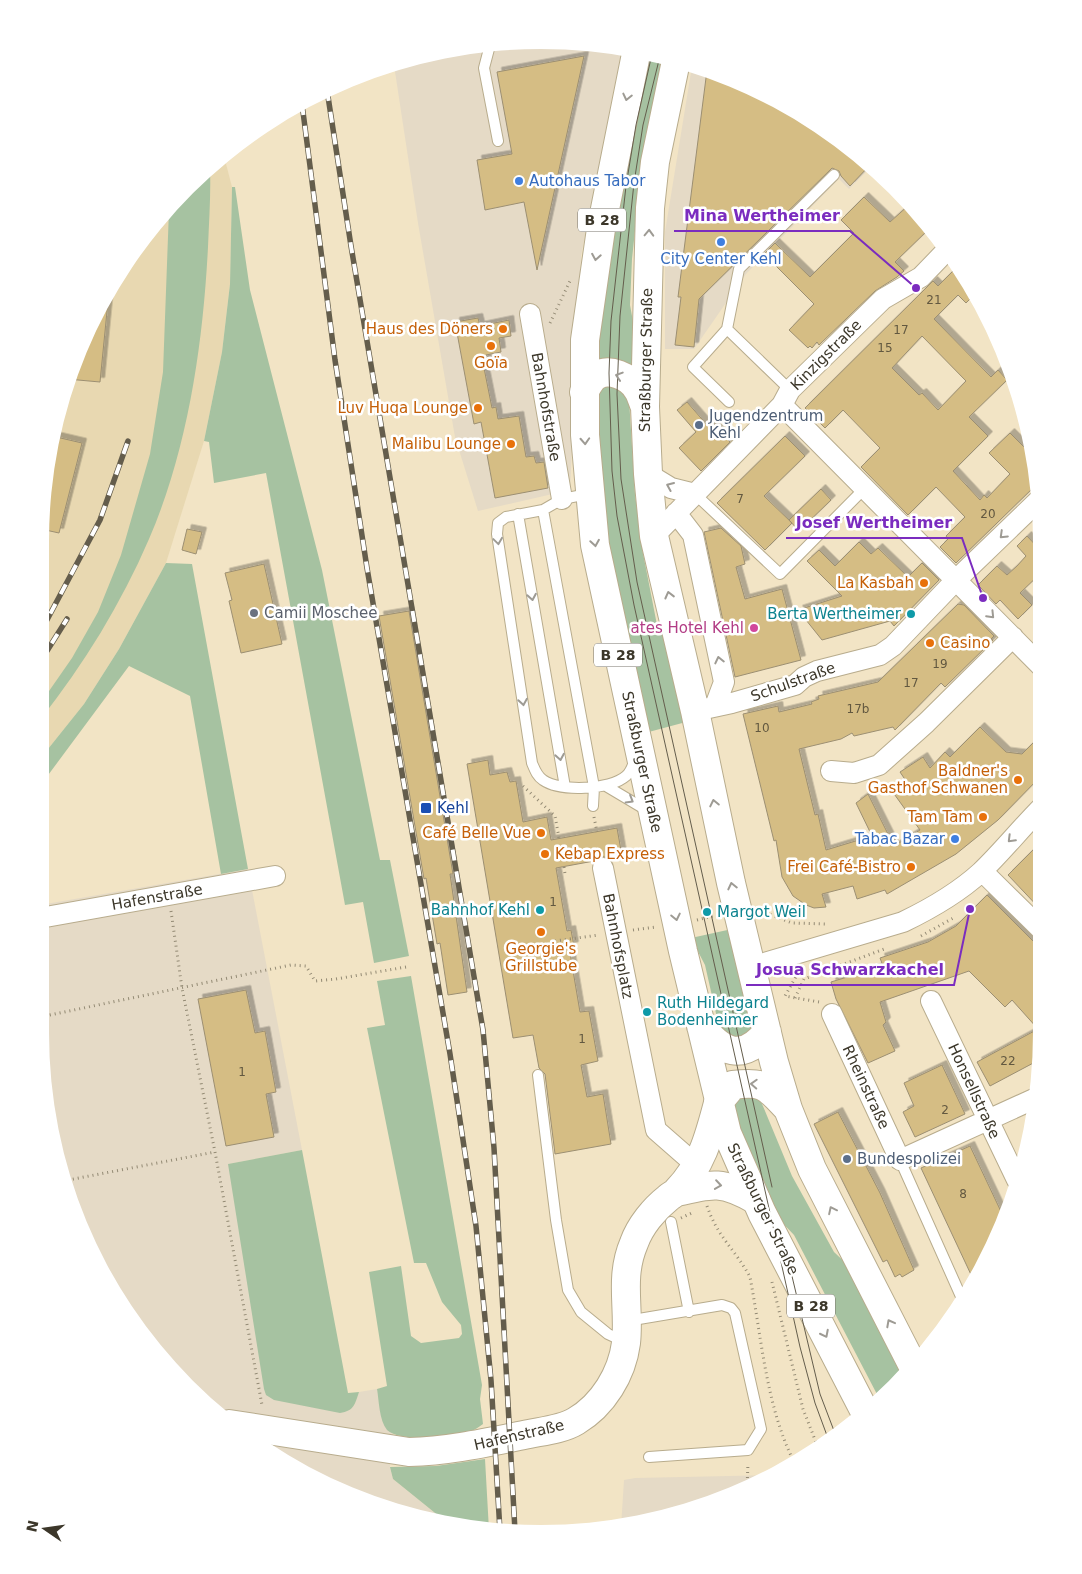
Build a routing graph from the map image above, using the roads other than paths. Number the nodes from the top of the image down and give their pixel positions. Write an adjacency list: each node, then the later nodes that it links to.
1 (488, 52): 4 (lane)
2 (634, 57): 9 (main road, Straßburger Straße / B 28, one-way to 9)
3 (675, 68): 12 (main road, Straßburger Straße, one-way to 3)
4 (498, 141)
5 (834, 175): 8 (lane)
6 (942, 255): 10 (street, Kinzigstraße)
7 (530, 314): 16 (street, Bahnhofstraße)
8 (727, 329): 10 (lane); 11 (lane)
9 (584, 392): 12 (main road, one-way to 9); 16 (main road, Straßburger Straße / B 28, one-way to 16)
10 (786, 398): 14 (street); 15 (street, Kinzigstraße)
11 (729, 402)
12 (645, 407): 13 (main road, Straßburger Straße)
13 (648, 474): 15 (street, one-way to 13); 21 (main road, Straßburger Straße)
14 (864, 489): 15 (lane); 22 (street)
15 (695, 494): 19 (street, Kinzigstraße)
16 (575, 497): 18 (lane); 26 (main road, Straßburger Straße / B 28, one-way to 26)
17 (1032, 506): 22 (street, Schulstraße, one-way to 22)
18 (543, 510): 20 (lane); 30 (lane)
19 (676, 513): 21 (street, Kinzigstraße); 25 (street, one-way to 19)
20 (518, 514): 29 (lane, one-way to 29); 29 (lane, one-way to 29)
21 (654, 536): 25 (main road, Straßburger Straße, one-way to 21)
22 (957, 580): 23 (street, one-way to 23); 25 (street, Schulstraße)
23 (1013, 637): 24 (street); 27 (street)
24 (1033, 658)
25 (705, 709): 39 (main road, Straßburger Straße, one-way to 25)
26 (639, 749): 28 (lane); 32 (main road, Straßburger Straße / B 28)
27 (831, 772)
28 (606, 786): 30 (lane); 32 (lane, one-way to 32)
29 (566, 787): 30 (lane)
30 (594, 787): 31 (lane)
31 (593, 806)
32 (653, 815): 42 (main road, Straßburger Straße / B 28, one-way to 42)
33 (1033, 817): 35 (street, one-way to 35)
34 (602, 868): 49 (street, Bahnhofsplatz)
35 (982, 871): 38 (street); 39 (street)
36 (275, 876): 37 (street, Hafenstraße)
37 (49, 916)
38 (1033, 921)
39 (751, 967): 43 (main road, Straßburger Straße)
40 (931, 1001): 48 (street, Honsellstraße)
41 (832, 1014): 50 (street, Rheinstraße)
42 (700, 1026): 43 (main road); 46 (main road, Straßburger Straße / B 28)
43 (767, 1032): 47 (main road, Straßburger Straße)
44 (538, 1075): 57 (lane)
45 (1028, 1101): 48 (street)
46 (718, 1103): 47 (main road, Hafenstraße, one-way to 46); 52 (main road, Hafenstraße); 53 (main road, Straßburger Straße / B 28)
47 (788, 1109): 58 (main road, Straßburger Straße, one-way to 47)
48 (986, 1119): 50 (street); 51 (street, Honsellstraße)
49 (688, 1158)
50 (900, 1160): 55 (lane)
51 (1013, 1170)
52 (677, 1192): 53 (main road, Hafenstraße, one-way to 53); 57 (main road, Hafenstraße)
53 (756, 1200): 59 (main road, Straßburger Straße / B 28, one-way to 59)
54 (671, 1222): 56 (lane)
55 (959, 1291)
56 (690, 1312): 57 (lane); 61 (lane)
57 (626, 1332): 60 (main road, Hafenstraße)
58 (910, 1359)
59 (864, 1405)
60 (245, 1426)
61 (649, 1457)

